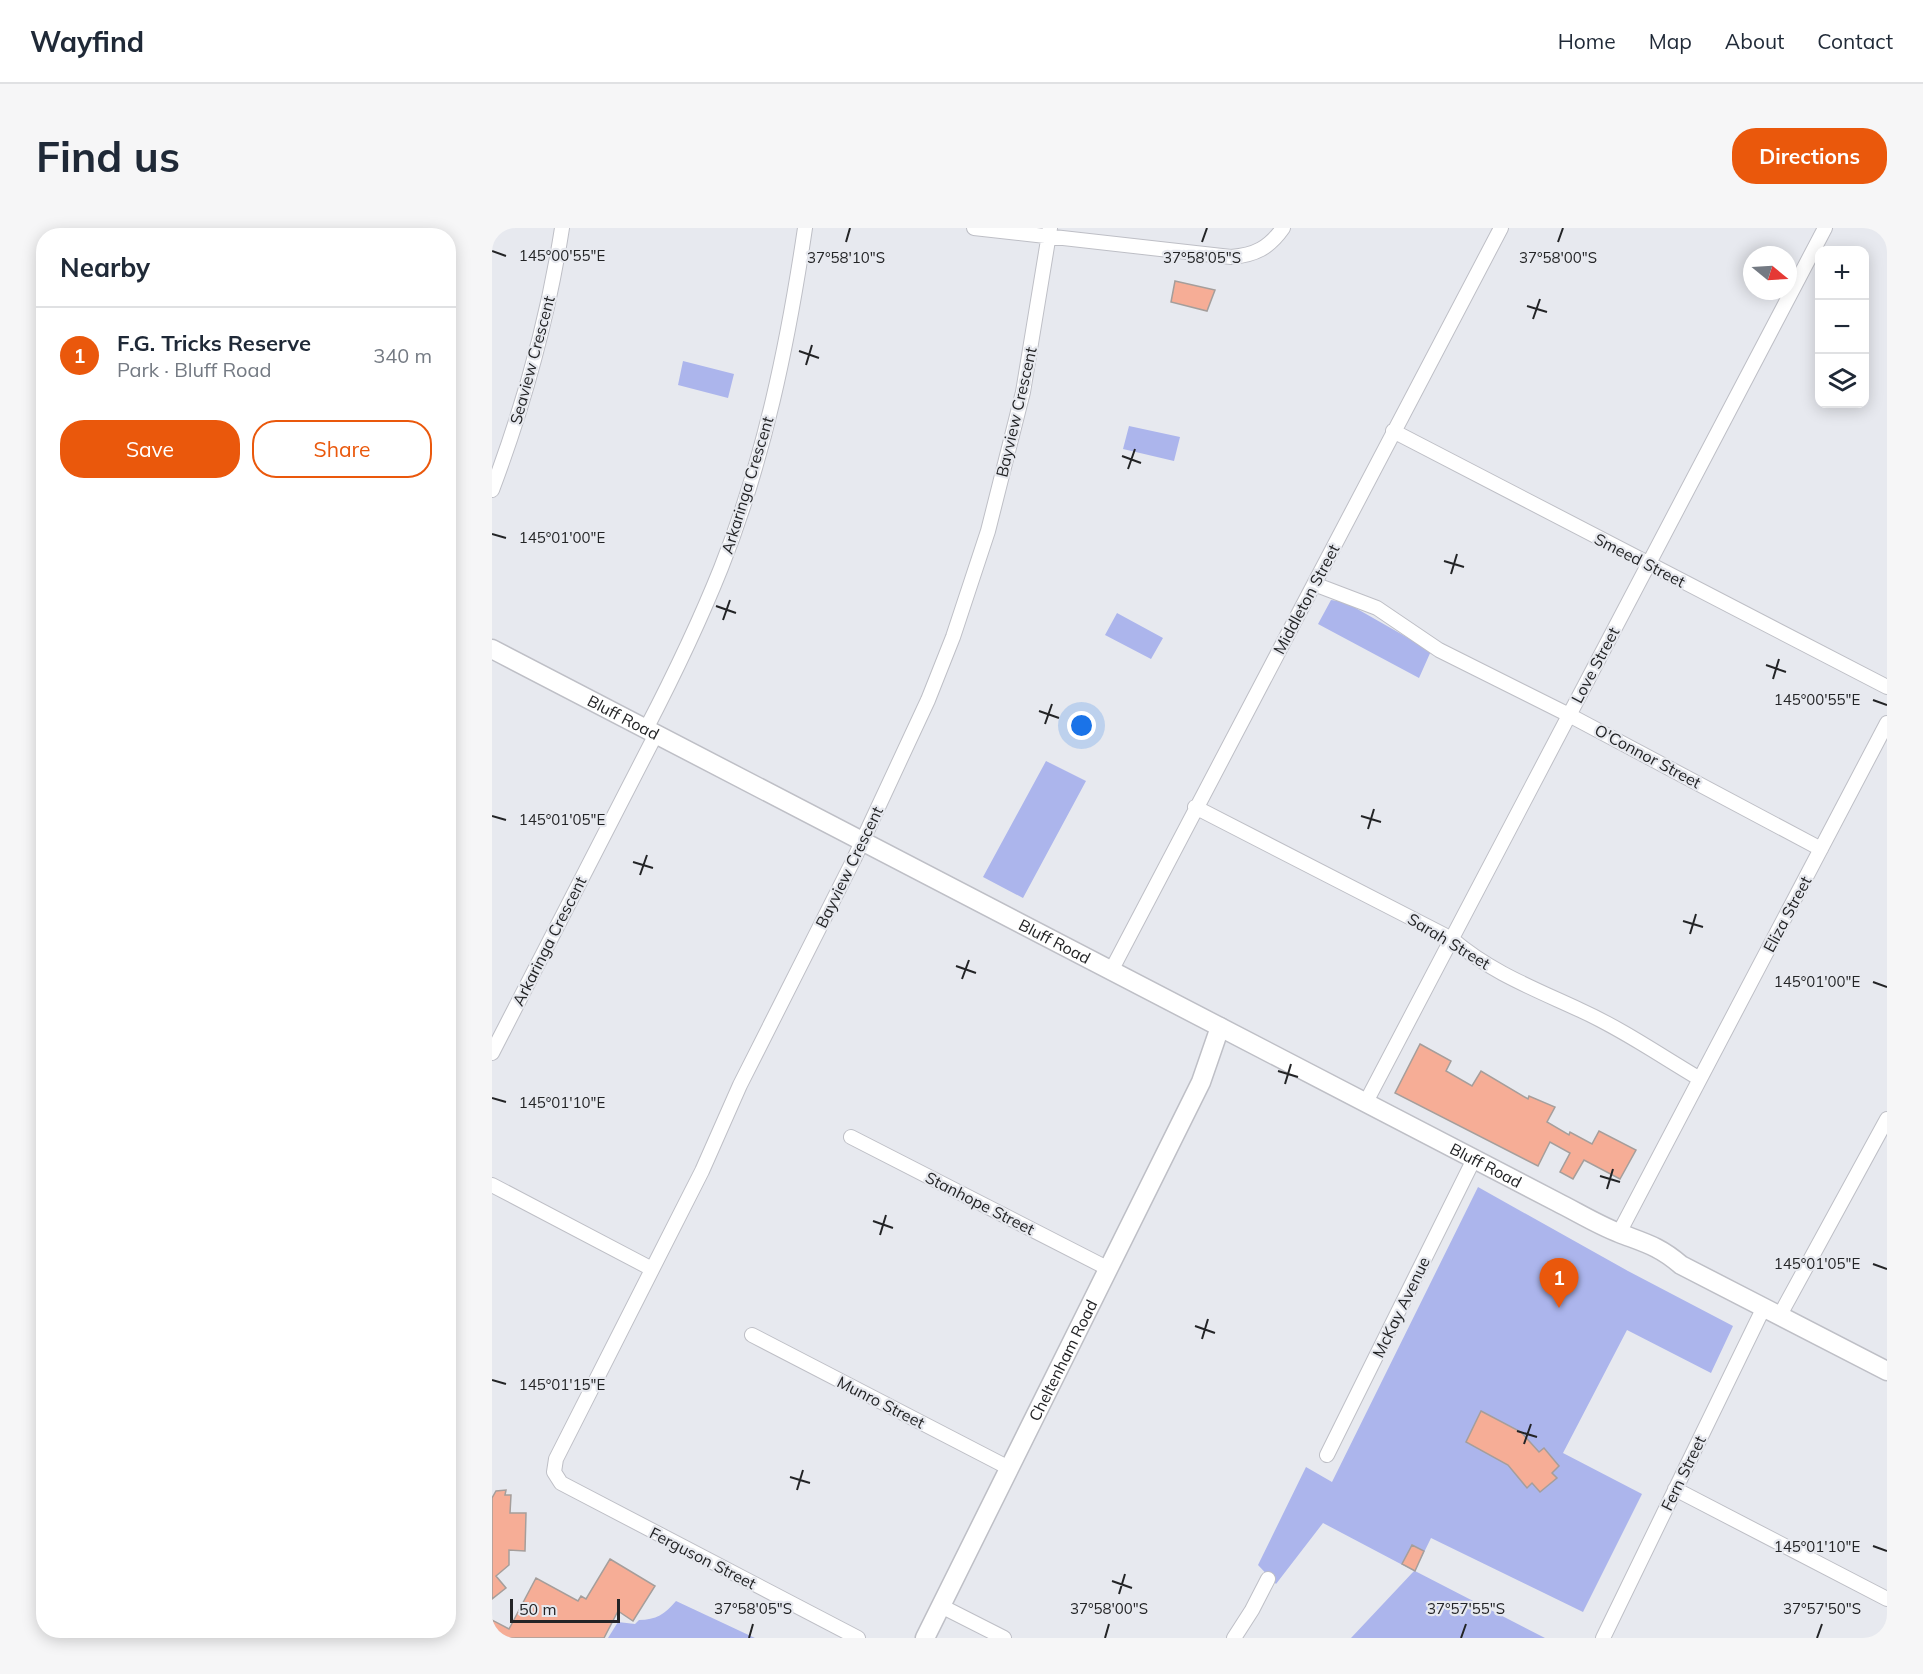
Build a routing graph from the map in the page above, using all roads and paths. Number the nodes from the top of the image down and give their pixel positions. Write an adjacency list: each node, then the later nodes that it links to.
1 (562, 228): 9 (street, Seaview Crescent)
2 (805, 228): 16 (street, Arkaringa Crescent)
3 (974, 228): 7 (street)
4 (1283, 228): 7 (street)
5 (1501, 228): 8 (street, Middleton Street)
6 (1825, 228): 10 (street, Love Street)
7 (1049, 232): 18 (street, Bayview Crescent)
8 (1393, 431): 10 (street, Smeed Street); 11 (street, Middleton Street)
9 (492, 490)
10 (1648, 564): 13 (street, Smeed Street); 14 (street, Love Street)
11 (1314, 584): 14 (street, O'Connor Street); 17 (street, Middleton Street)
12 (492, 649): 16 (main road, Bluff Road)
13 (1887, 687)
14 (1569, 715): 19 (street, O'Connor Street); 20 (street, Love Street)
15 (1887, 723): 19 (street, Eliza Street)
16 (651, 732): 18 (main road, Bluff Road); 23 (street, Arkaringa Crescent)
17 (1196, 807): 20 (street, Sarah Street); 21 (street, Middleton Street)
18 (862, 841): 21 (main road, Bluff Road); 31 (street, Bayview Crescent)
19 (1821, 849): 24 (street, Eliza Street)
20 (1452, 939): 24 (street, Sarah Street); 25 (street, Love Street)
21 (1111, 971): 22 (main road, Bluff Road)
22 (1227, 1030): 25 (main road, Bluff Road); 32 (main road, Cheltenham Road)
23 (492, 1053)
24 (1700, 1079): 30 (street, Eliza Street)
25 (1366, 1102): 28 (main road, Bluff Road)
26 (1887, 1119): 33 (street, Fern Street)
27 (851, 1137): 32 (street, Stanhope Street)
28 (1474, 1159): 30 (main road, Bluff Road); 36 (street, McKay Avenue)
29 (492, 1185): 31 (street)
30 (1619, 1233): 33 (main road, Bluff Road)
31 (652, 1269): 38 (street, Bayview Crescent)
32 (1109, 1269): 37 (main road, Cheltenham Road)
33 (1772, 1312): 35 (main road, Bluff Road); 39 (street, Fern Street)
34 (752, 1335): 37 (street, Munro Street)
35 (1887, 1371)
36 (1327, 1455)
37 (1009, 1468): 42 (main road, Cheltenham Road)
38 (554, 1472): 43 (street, Ferguson Street)
39 (1675, 1489): 41 (street); 47 (street, Fern Street)
40 (1268, 1579): 46 (street)
41 (1887, 1599)
42 (941, 1606): 44 (main road, Cheltenham Road); 45 (street)
43 (858, 1638)
44 (925, 1638)
45 (1004, 1638)
46 (1234, 1638)
47 (1603, 1638)

